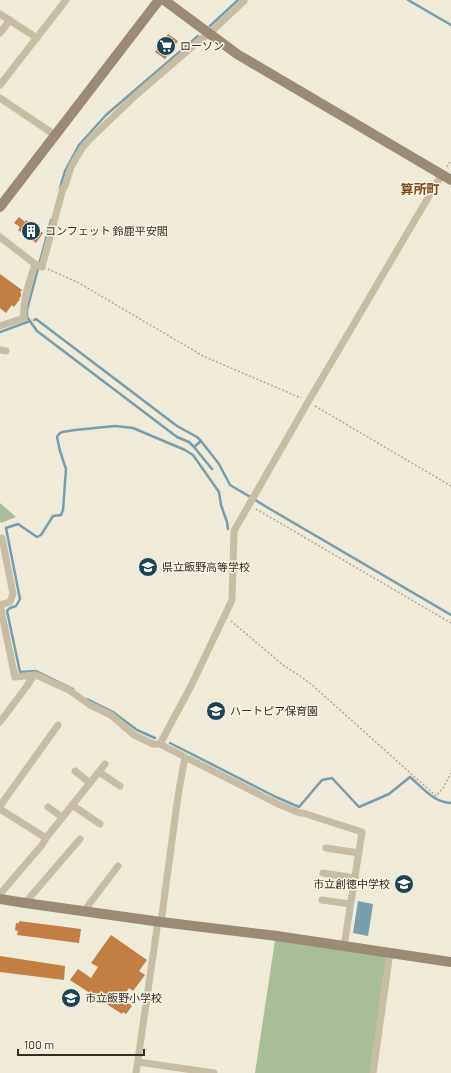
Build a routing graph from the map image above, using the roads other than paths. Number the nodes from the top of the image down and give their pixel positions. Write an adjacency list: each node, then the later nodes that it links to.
1 (66, 0): 9 (street)
2 (159, 0): 12 (street)
3 (164, 0): 8 (street)
4 (244, 0): 8 (street)
5 (0, 14): 6 (street)
6 (10, 20): 7 (street); 9 (street)
7 (0, 33)
8 (209, 34): 13 (street); 16 (street)
9 (37, 38): 10 (street)
10 (0, 85)
11 (0, 98): 12 (street)
12 (55, 134): 14 (street)
13 (447, 177): 22 (street)
14 (0, 207)
15 (0, 237): 16 (street)
16 (35, 264): 17 (street)
17 (0, 326)
18 (2, 538): 19 (street)
19 (34, 675): 20 (street); 22 (street)
20 (0, 722)
21 (58, 725): 31 (street)
22 (160, 744): 23 (street)
23 (185, 759): 37 (street); 47 (street)
24 (105, 764): 26 (street)
25 (75, 771): 27 (street)
26 (99, 772): 27 (street); 28 (street)
27 (90, 783): 29 (street)
28 (120, 786)
29 (72, 805): 32 (street); 33 (street)
30 (48, 807): 32 (street)
31 (0, 808): 34 (street)
32 (62, 817): 34 (street)
33 (100, 824)
34 (46, 838): 41 (street)
35 (80, 839): 44 (street)
36 (326, 848): 37 (street)
37 (359, 853): 40 (street)
38 (118, 866): 46 (street)
39 (323, 873): 40 (street)
40 (355, 878): 45 (street)
41 (0, 894)
42 (0, 899): 44 (street)
43 (322, 900): 45 (street)
44 (25, 903): 46 (street)
45 (350, 904): 48 (street)
46 (84, 911): 47 (street)
47 (159, 922): 48 (street); 51 (street)
48 (344, 946): 49 (street)
49 (390, 952): 50 (street); 54 (street)
50 (451, 962)
51 (138, 1062): 52 (street); 53 (street)
52 (136, 1073)
53 (214, 1073)
54 (374, 1073)

